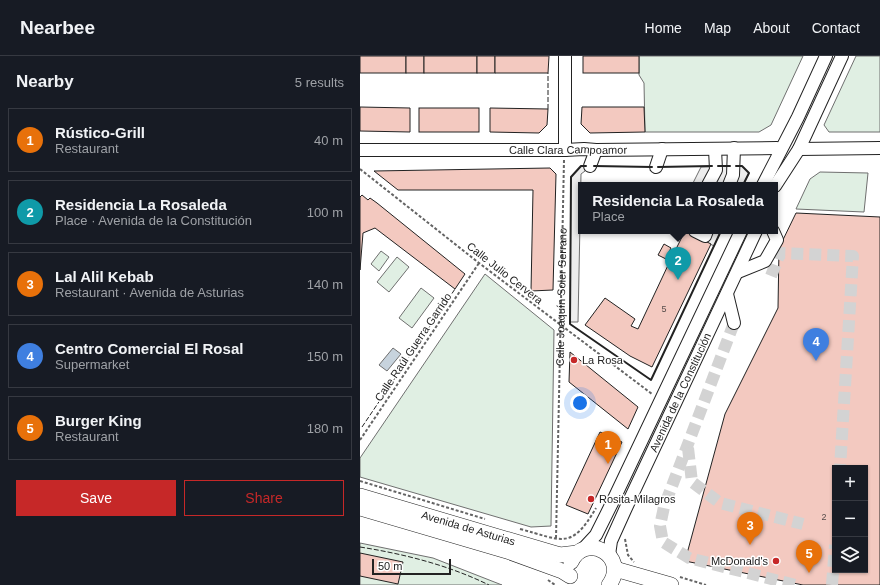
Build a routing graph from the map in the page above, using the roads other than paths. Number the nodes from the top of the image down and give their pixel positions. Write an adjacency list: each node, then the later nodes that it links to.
1 (565, 56): 13 (street)
2 (817, 56): 7 (street)
3 (826, 56): 20 (street)
4 (835, 56): 21 (street)
5 (842, 56): 11 (street)
6 (734, 148): 7 (street, Calle Clara Campoamor); 10 (street, Calle Clara Campoamor); 18 (street)
7 (777, 148): 19 (street)
8 (880, 148): 11 (street)
9 (662, 149): 10 (street, Calle Clara Campoamor); 14 (street, Calle Clara Campoamor); 16 (street)
10 (715, 149): 17 (street)
11 (799, 149): 22 (street)
12 (360, 150): 13 (street, Calle Clara Campoamor)
13 (565, 150): 14 (street, Calle Clara Campoamor)
14 (596, 150): 15 (street)
15 (590, 166)
16 (656, 167)
17 (710, 182)
18 (730, 182)
19 (764, 182)
20 (765, 182)
21 (777, 182)
22 (778, 182)
23 (739, 234): 31 (street, Avenida de la Constitución)
24 (755, 234): 26 (street, Avenida de la Constitución)
25 (774, 234): 26 (street)
26 (738, 272): 27 (street, Avenida de la Constitución)
27 (728, 294): 28 (street); 32 (street, Avenida de la Constitución)
28 (734, 322)
29 (360, 496): 31 (main road, Avenida de Asturias)
30 (360, 508): 34 (main road, Avenida de Asturias)
31 (580, 551): 32 (main road, Avenida de Asturias); 34 (main road)
32 (608, 555): 33 (main road)
33 (615, 569): 35 (main road); 36 (main road)
34 (572, 581)
35 (674, 581)
36 (611, 585)

